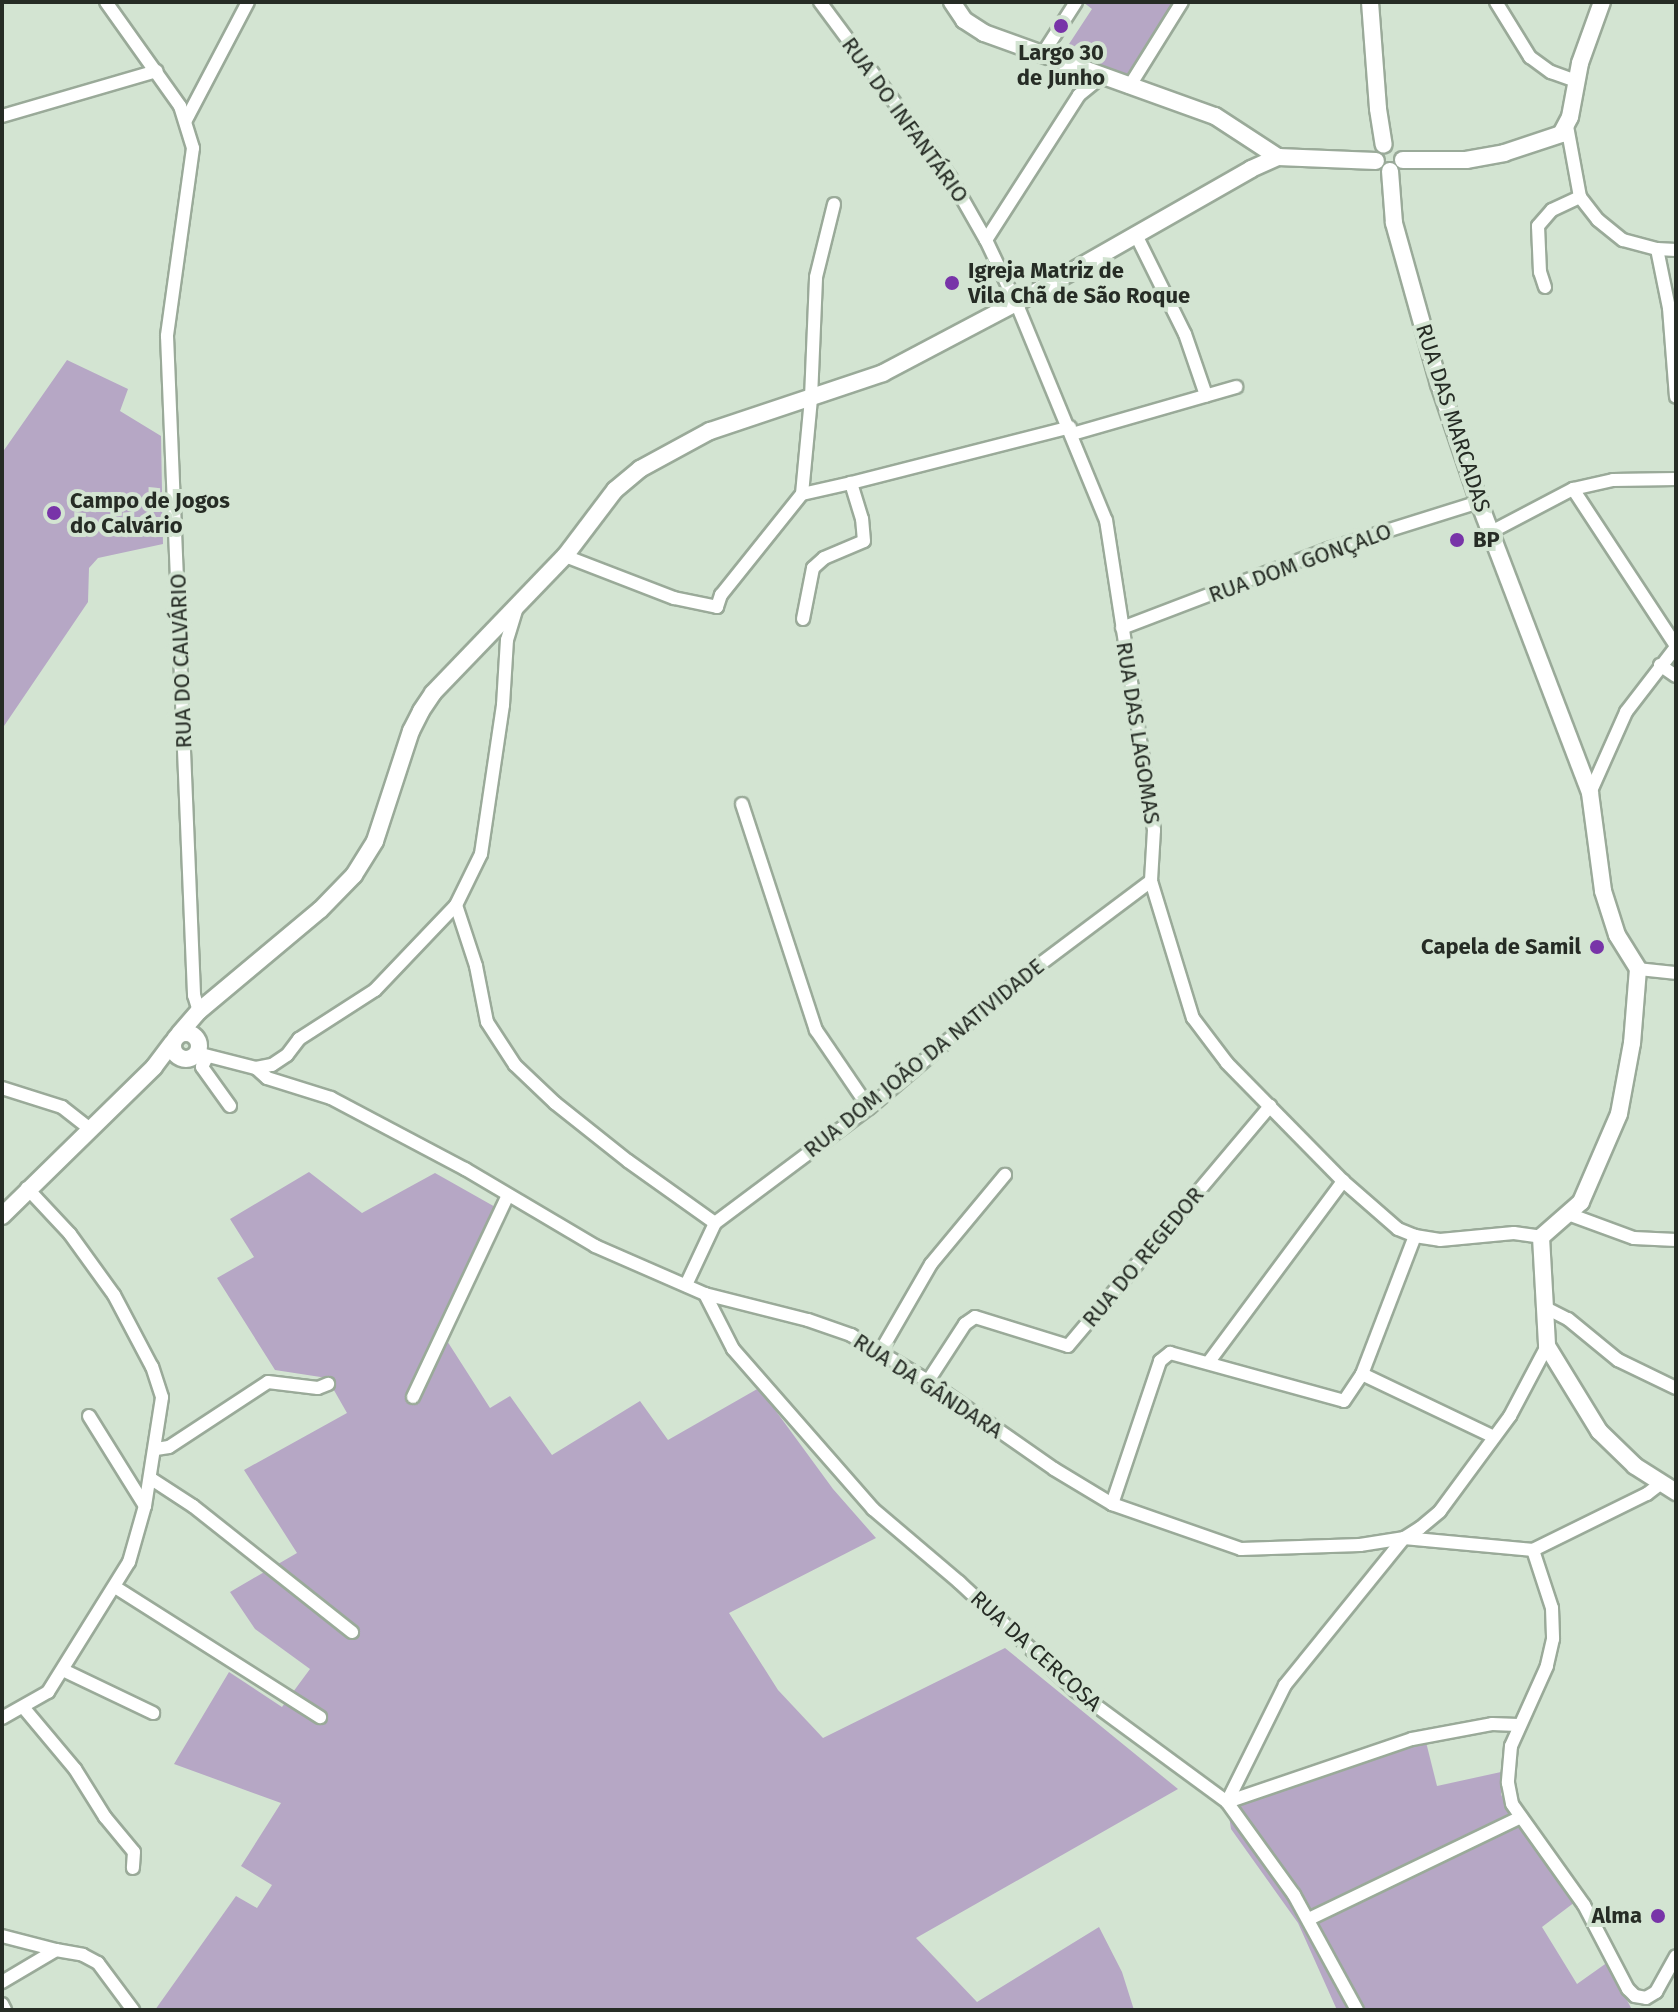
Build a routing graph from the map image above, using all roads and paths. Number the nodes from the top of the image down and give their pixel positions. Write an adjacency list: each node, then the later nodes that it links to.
1 (106, 2): 11 (street, RUA DO CALVÁRIO)
2 (248, 2): 17 (street)
3 (820, 2): 27 (street, RUA DO INFANTÁRIO)
4 (952, 2): 10 (street)
5 (1076, 2): 10 (street)
6 (1182, 2): 14 (street)
7 (1370, 2): 20 (street)
8 (1496, 2): 13 (street)
9 (1602, 2): 13 (street)
10 (1042, 55): 12 (street)
11 (157, 71): 16 (street); 17 (street, RUA DO CALVÁRIO)
12 (1092, 73): 14 (street); 15 (street); 15 (street)
13 (1576, 81): 18 (street)
14 (1129, 87): 19 (street)
15 (1079, 95): 27 (street)
16 (2, 116)
17 (186, 120): 56 (street, RUA DO CALVÁRIO)
18 (1567, 126): 22 (street); 24 (street)
19 (1257, 144): 21 (street); 23 (street)
20 (1384, 145): 22 (street); 22 (street)
21 (1278, 157): 22 (street); 23 (street)
22 (1389, 164): 41 (street, RUA DAS MARCADAS)
23 (1251, 169): 26 (street)
24 (1580, 197): 28 (street); 30 (street)
25 (834, 204): 35 (street)
26 (1136, 235): 31 (street); 33 (street)
27 (986, 240): 31 (street, RUA DO INFANTÁRIO)
28 (1657, 249): 29 (street); 34 (street)
29 (1676, 250)
30 (1545, 287)
31 (1016, 303): 35 (street); 36 (street, RUA DAS LAGOMAS)
32 (1236, 387): 33 (street)
33 (1206, 395): 36 (street)
34 (1676, 397)
35 (811, 398): 40 (street); 43 (street)
36 (1071, 430): 38 (street); 46 (street, RUA DAS LAGOMAS)
37 (1676, 479): 39 (street)
38 (851, 483): 40 (street); 45 (street)
39 (1573, 489): 42 (street); 47 (street)
40 (802, 494): 43 (street)
41 (1479, 502): 42 (street, RUA DAS MARCADAS); 46 (street, RUA DOM GONÇALO)
42 (1491, 532): 50 (street, RUA DAS MARCADAS)
43 (565, 556): 44 (street)
44 (516, 610): 53 (street); 56 (street)
45 (803, 619)
46 (1122, 628): 52 (street, RUA DAS LAGOMAS)
47 (1676, 646): 48 (street)
48 (1660, 665): 49 (street); 50 (street)
49 (1676, 676)
50 (1590, 793): 54 (street, RUA DAS MARCADAS)
51 (742, 804): 63 (street)
52 (1151, 881): 62 (street, RUA DAS LAGOMAS); 63 (street, RUA DOM JOÃO DA NATIVIDADE)
53 (456, 905): 59 (street); 71 (street)
54 (1638, 969): 55 (street); 69 (street)
55 (1676, 973)
56 (199, 1011): 57 (street); 58 (street)
57 (177, 1045): 58 (street); 58 (street); 64 (street)
58 (200, 1049): 59 (street, RUA DA GÂNDARA); 61 (street)
59 (256, 1068): 68 (street, RUA DA GÂNDARA)
60 (2, 1088): 64 (street)
61 (230, 1106)
62 (1270, 1106): 66 (street, RUA DAS LAGOMAS); 82 (street, RUA DO REGEDOR)
63 (869, 1108): 71 (street, RUA DOM JOÃO DA NATIVIDADE)
64 (89, 1128): 67 (street)
65 (1005, 1175): 79 (street)
66 (1343, 1181): 72 (street, RUA DAS LAGOMAS); 80 (street)
67 (27, 1188): 70 (street); 88 (street)
68 (508, 1195): 75 (street, RUA DA GÂNDARA); 85 (street)
69 (1571, 1215): 73 (street); 74 (street)
70 (2, 1216)
71 (715, 1223): 75 (street, RUA DOM JOÃO DA NATIVIDADE)
72 (1415, 1236): 73 (street, RUA DAS LAGOMAS); 81 (street)
73 (1541, 1237): 77 (street)
74 (1676, 1240)
75 (686, 1285): 76 (street, RUA DA GÂNDARA)
76 (705, 1294): 79 (street, RUA DA GÂNDARA); 104 (street, RUA DA CERCOSA)
77 (1544, 1307): 78 (street); 84 (street)
78 (1547, 1346): 87 (street, RUA DA GÂNDARA); 90 (street)
79 (879, 1354): 82 (street, RUA DA GÂNDARA)
80 (1208, 1363): 81 (street); 92 (street)
81 (1362, 1374): 87 (street)
82 (928, 1381): 92 (street, RUA DA GÂNDARA)
83 (328, 1384): 88 (street)
84 (1676, 1388)
85 (413, 1397)
86 (89, 1416): 93 (street)
87 (1494, 1437): 94 (street, RUA DA GÂNDARA)
88 (156, 1449): 89 (street)
89 (150, 1478): 93 (street); 97 (street)
90 (1660, 1484): 91 (street); 95 (street)
91 (1676, 1492)
92 (1112, 1504): 94 (street, RUA DA GÂNDARA)
93 (145, 1506): 96 (street)
94 (1404, 1538): 95 (street); 104 (street)
95 (1533, 1550): 103 (street)
96 (115, 1587): 98 (street); 101 (street)
97 (352, 1632)
98 (63, 1670): 99 (street); 100 (street)
99 (23, 1707): 102 (street); 106 (street)
100 (153, 1713)
101 (320, 1717)
102 (2, 1718)
103 (1518, 1725): 104 (street); 105 (street)
104 (1227, 1802): 107 (street, RUA DA CERCOSA)
105 (1521, 1817): 107 (street); 110 (street)
106 (133, 1868)
107 (1309, 1919): 115 (street, RUA DA CERCOSA)
108 (2, 1936): 109 (street)
109 (56, 1950): 111 (street); 114 (street)
110 (1676, 1956)
111 (4, 1977)
112 (2, 2004): 113 (street)
113 (5, 2010)
114 (133, 2010)
115 (1357, 2010)

